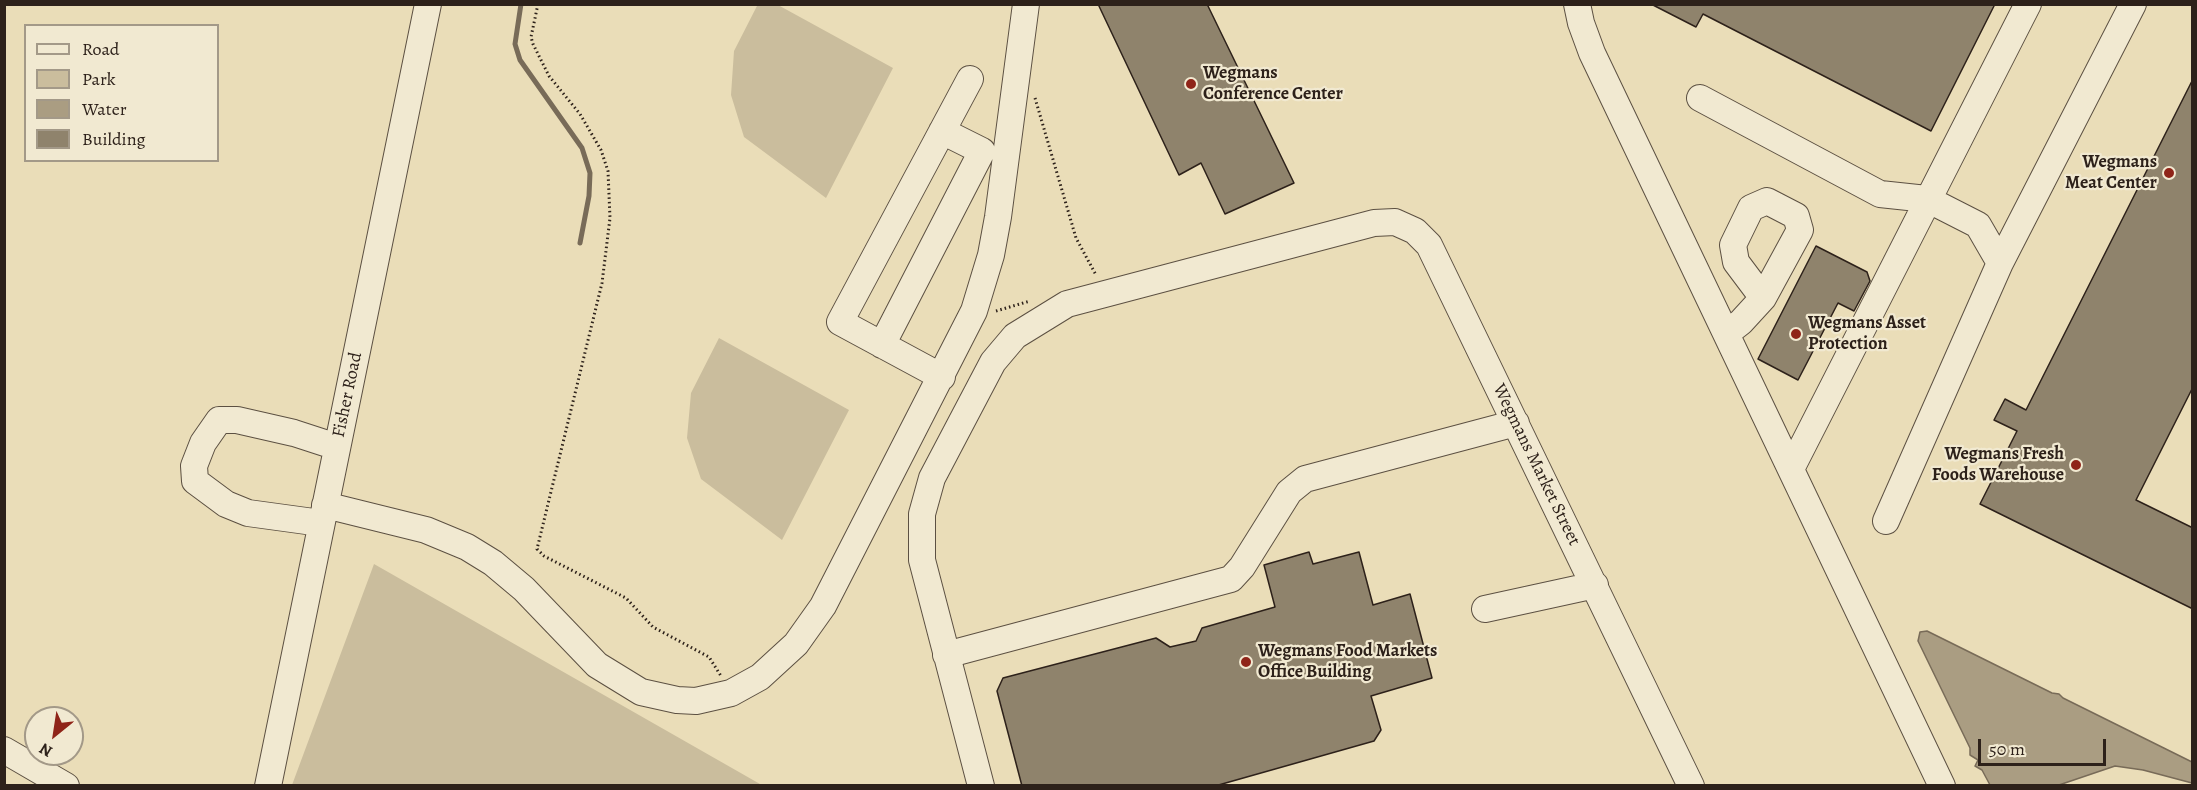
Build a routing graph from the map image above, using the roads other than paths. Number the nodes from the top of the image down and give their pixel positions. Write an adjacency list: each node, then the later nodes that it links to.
1 (428, 4): 20 (street, Fisher Road)
2 (1026, 4): 10 (street)
3 (1577, 4): 14 (street)
4 (2028, 4): 11 (street)
5 (2133, 4): 12 (street)
6 (970, 79): 8 (street)
7 (1700, 98): 11 (street)
8 (942, 131): 9 (street); 16 (street)
9 (982, 151): 10 (street); 16 (street)
10 (1008, 153): 15 (street)
11 (1927, 199): 12 (street); 21 (street)
12 (2000, 263): 23 (street)
13 (1762, 298): 14 (street)
14 (1727, 333): 21 (street)
15 (958, 344): 17 (street); 18 (street)
16 (882, 345): 18 (street)
17 (993, 362): 19 (street, Wegmans Market Street); 26 (street, Wegmans Market Street)
18 (942, 377): 22 (street)
19 (1516, 423): 24 (street, Wegmans Market Street); 26 (street)
20 (337, 447): 22 (street, Fisher Road); 22 (street)
21 (1792, 467): 32 (street)
22 (323, 514): 29 (street, Fisher Road)
23 (1886, 520)
24 (1595, 585): 25 (street); 31 (street, Wegmans Market Street)
25 (1485, 609)
26 (946, 655): 30 (street, Wegmans Market Street)
27 (4, 750): 28 (street)
28 (66, 786)
29 (268, 786)
30 (981, 786)
31 (1691, 786)
32 (1942, 786)

